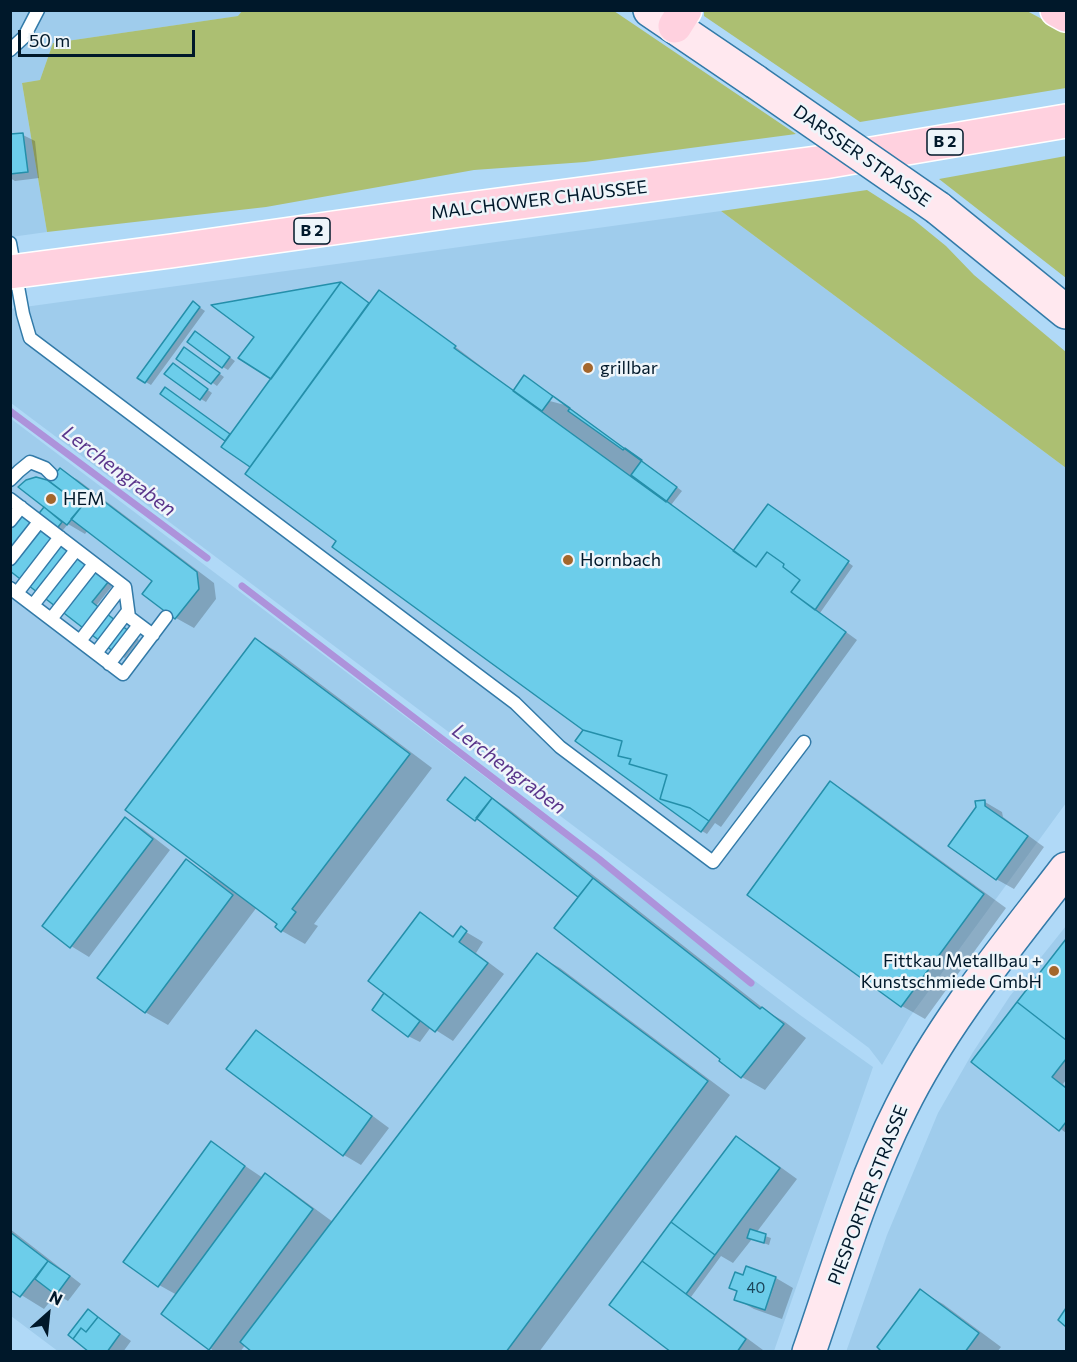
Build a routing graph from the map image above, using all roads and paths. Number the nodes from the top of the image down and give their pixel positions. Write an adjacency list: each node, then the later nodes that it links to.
1 (38, 10): 5 (lane)
2 (1057, 10): 3 (main road)
3 (1066, 15)
4 (670, 16): 8 (street, DARSSER STRASSE, bridge)
5 (10, 50)
6 (1066, 121): 7 (main road, MALCHOWER CHAUSSEE / B 2)
7 (12, 262): 29 (lane)
8 (1066, 312)
9 (51, 474): 10 (lane)
10 (10, 480)
11 (16, 503): 12 (lane); 13 (lane)
12 (10, 521)
13 (39, 522): 14 (lane); 16 (lane)
14 (60, 537): 15 (lane); 19 (lane)
15 (76, 550): 17 (lane); 20 (lane)
16 (10, 559)
17 (94, 564): 18 (lane); 23 (lane)
18 (122, 586): 21 (lane); 26 (lane)
19 (14, 590): 20 (lane)
20 (33, 605): 23 (lane)
21 (128, 611): 24 (lane); 27 (lane)
22 (166, 617): 25 (lane)
23 (51, 619): 26 (lane)
24 (139, 625): 25 (lane); 28 (lane)
25 (153, 635): 28 (lane)
26 (80, 641): 27 (lane)
27 (96, 653): 28 (lane)
28 (109, 664)
29 (804, 742)
30 (1066, 869): 31 (street, PIESPORTER STRASSE)
31 (809, 1352)

